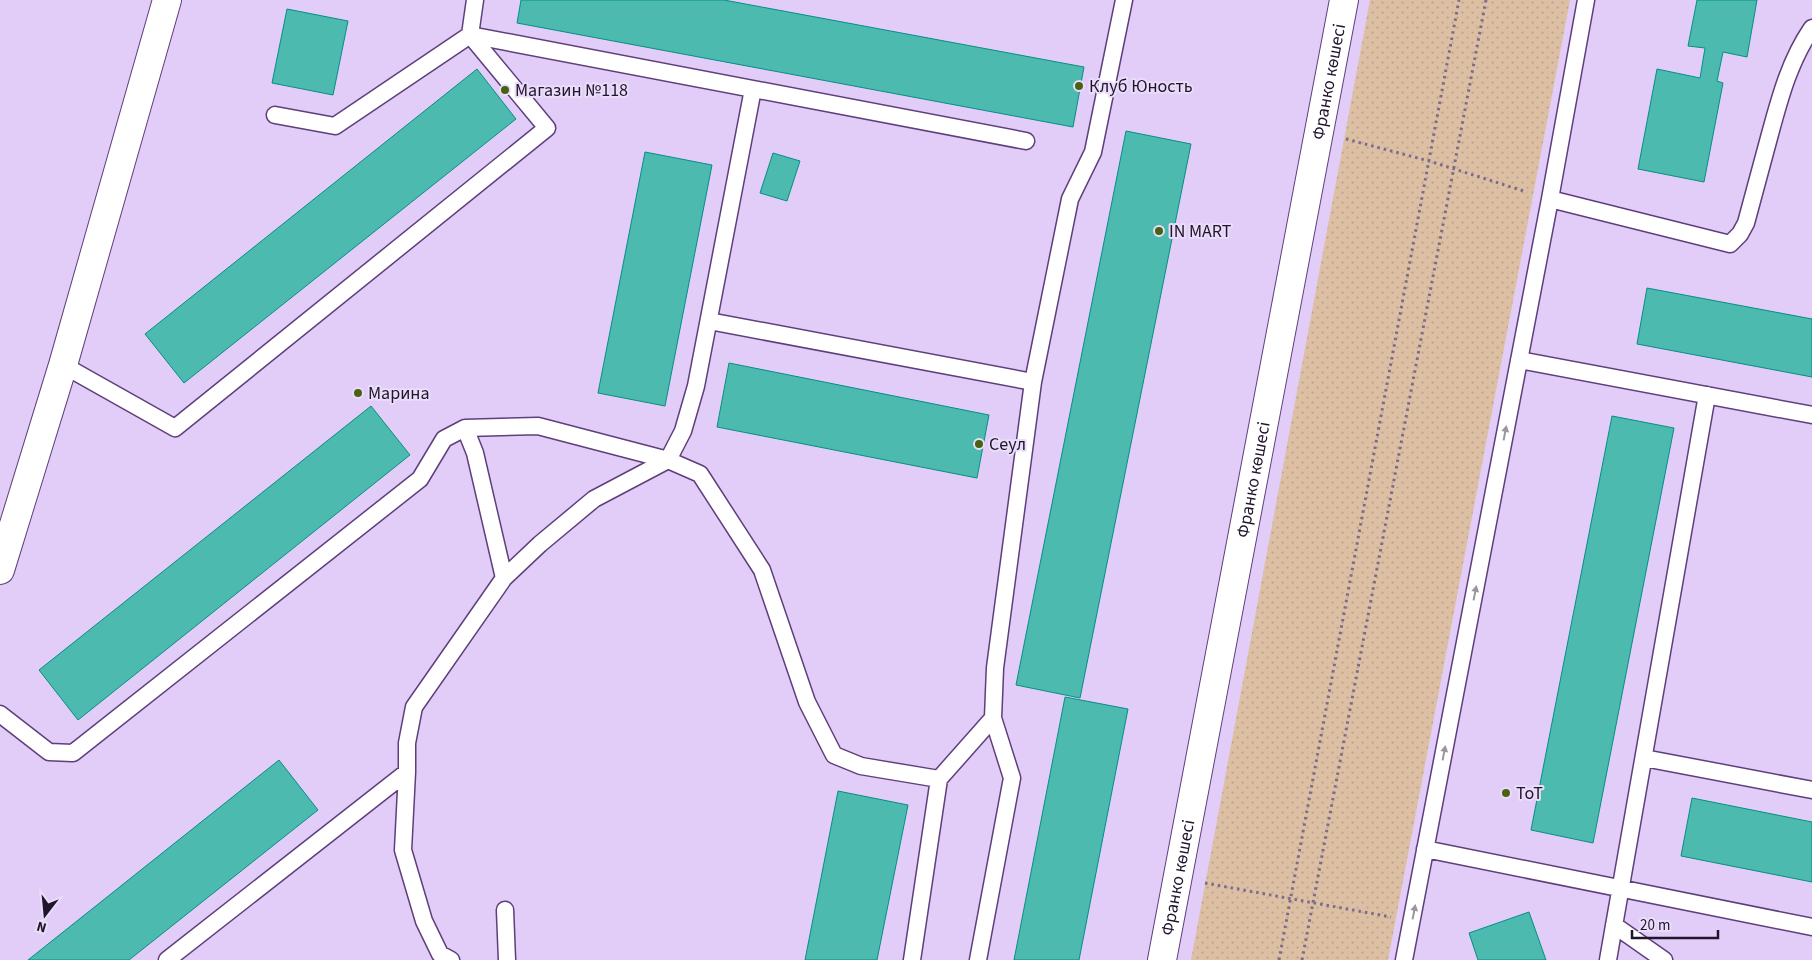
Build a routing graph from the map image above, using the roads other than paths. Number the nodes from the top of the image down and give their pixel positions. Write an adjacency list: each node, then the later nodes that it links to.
1 (167, 0): 14 (street)
2 (475, 0): 7 (lane)
3 (1124, 0): 15 (lane)
4 (1344, 0): 38 (street, Франко көшесі)
5 (1586, 0): 11 (lane)
6 (1812, 28): 11 (lane)
7 (470, 35): 8 (lane); 9 (lane); 14 (lane)
8 (753, 89): 10 (lane); 12 (lane)
9 (275, 115)
10 (1026, 141)
11 (1550, 199): 13 (lane)
12 (709, 321): 15 (lane); 19 (lane)
13 (1520, 360): 16 (lane); 28 (lane, one-way to 13)
14 (63, 365): 20 (street)
15 (1033, 382): 23 (lane)
16 (1707, 395): 17 (lane); 24 (lane)
17 (1812, 415)
18 (465, 428): 19 (lane); 21 (lane); 22 (lane)
19 (668, 460): 21 (lane); 26 (lane)
20 (0, 570)
21 (504, 578): 25 (lane)
22 (0, 714)
23 (993, 718): 26 (lane); 37 (lane)
24 (1644, 758): 27 (lane); 29 (lane)
25 (407, 772): 33 (lane); 34 (lane)
26 (939, 779): 36 (lane)
27 (1811, 787)
28 (1426, 849): 29 (lane); 39 (lane, one-way to 28)
29 (1621, 889): 31 (lane); 32 (lane)
30 (505, 910): 35 (lane)
31 (1614, 926): 40 (lane); 41 (lane)
32 (1812, 927)
33 (441, 958)
34 (167, 960)
35 (508, 960)
36 (912, 960)
37 (978, 960)
38 (1162, 960)
39 (1404, 960)
40 (1608, 960)
41 (1664, 960)

